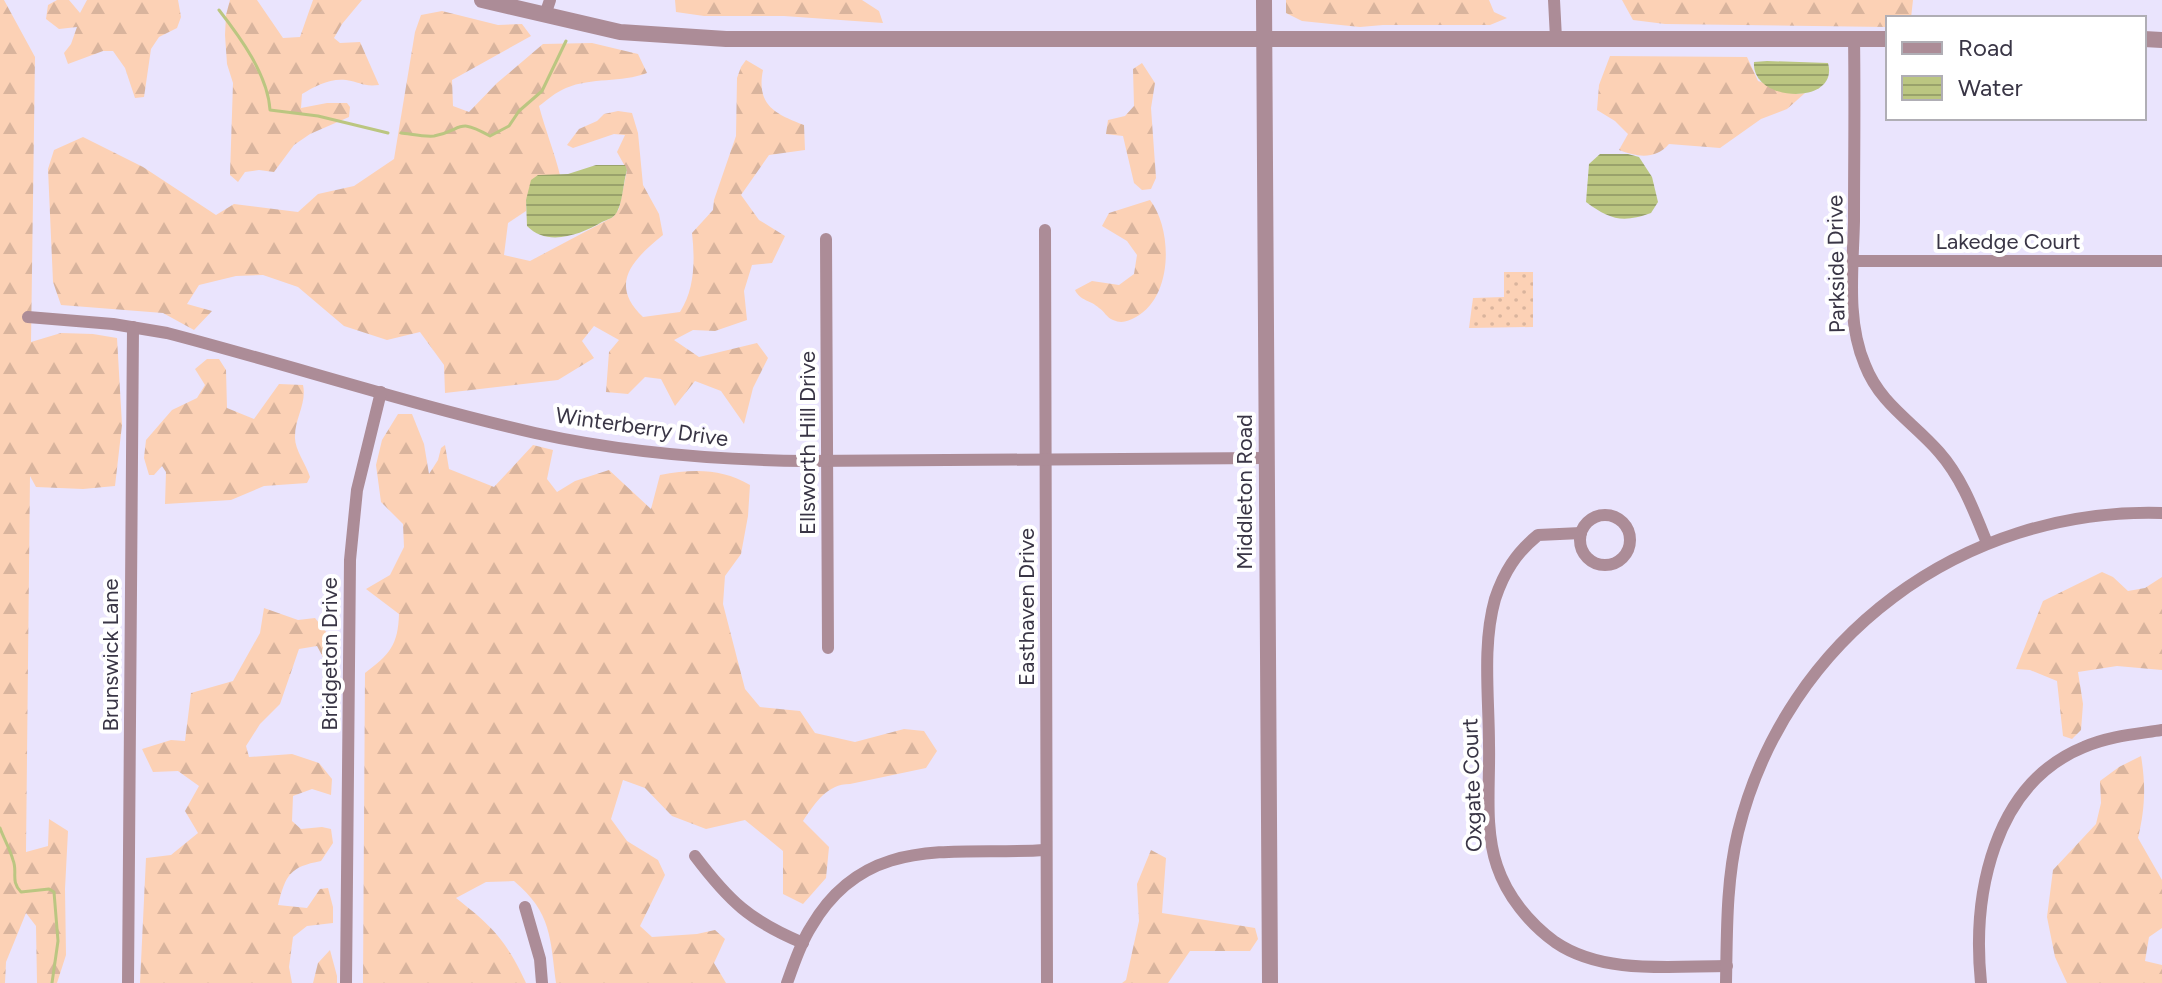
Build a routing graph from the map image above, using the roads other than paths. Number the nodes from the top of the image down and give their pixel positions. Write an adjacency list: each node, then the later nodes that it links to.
1 (482, 0): 4 (street)
2 (1264, 0): 5 (street, Middleton Road)
3 (1554, 0): 6 (street)
4 (547, 8): 5 (street)
5 (1266, 38): 6 (street); 16 (street, Middleton Road)
6 (1556, 38): 7 (street)
7 (1854, 38): 8 (street); 11 (street, Parkside Drive)
8 (1886, 39)
9 (1045, 230): 18 (street, Easthaven Drive)
10 (826, 239): 17 (street, Ellsworth Hill Drive)
11 (1853, 261): 12 (street, Lakedge Court); 21 (street, Parkside Drive)
12 (2162, 261)
13 (28, 317): 14 (street, Winterberry Drive)
14 (133, 327): 15 (street, Winterberry Drive); 29 (street, Brunswick Lane)
15 (381, 392): 17 (street, Winterberry Drive); 30 (street, Bridgeton Drive)
16 (1265, 458): 18 (street, Winterberry Drive); 34 (street, Middleton Road)
17 (826, 460): 18 (street, Winterberry Drive); 22 (street, Ellsworth Hill Drive)
18 (1045, 460): 24 (street, Easthaven Drive)
19 (2162, 513): 21 (street)
20 (1581, 533): 20 (street, Oxgate Court); 28 (street, Oxgate Court)
21 (1987, 543): 28 (street)
22 (828, 648)
23 (2162, 730): 36 (street)
24 (1046, 850): 27 (street); 33 (street, Easthaven Drive)
25 (695, 856): 27 (street)
26 (525, 907): 31 (street)
27 (803, 943): 32 (street)
28 (1727, 966): 35 (street)
29 (128, 983)
30 (346, 983)
31 (542, 983)
32 (787, 983)
33 (1047, 983)
34 (1270, 983)
35 (1726, 983)
36 (1981, 983)

